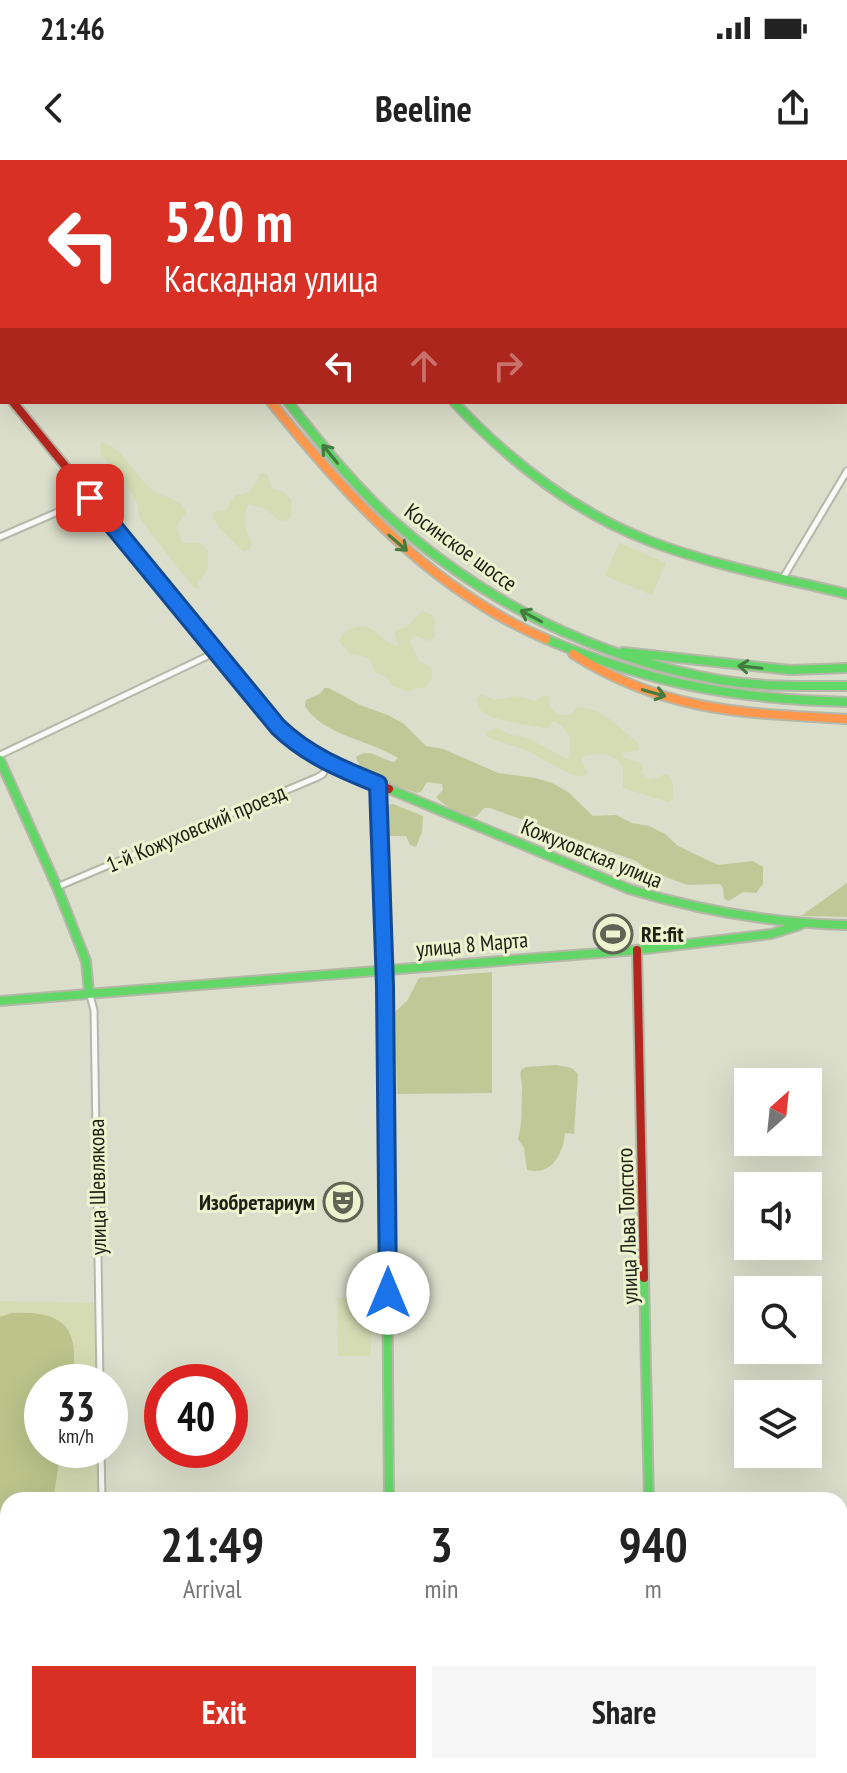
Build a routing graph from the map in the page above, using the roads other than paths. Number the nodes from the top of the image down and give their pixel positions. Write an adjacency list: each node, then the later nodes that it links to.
1 (15, 404): 6 (main road, Кожуховская улица)
2 (273, 404): 10 (main road, Косинское шоссе, one-way to 10)
3 (290, 404): 11 (main road, Косинское шоссе, one-way to 3)
4 (456, 404): 8 (main road)
5 (847, 471): 8 (street)
6 (90, 498): 7 (street); 12 (main road, Кожуховская улица)
7 (0, 537)
8 (783, 578): 9 (main road)
9 (847, 594)
10 (559, 646): 15 (main road); 16 (main road, one-way to 16)
11 (601, 649): 13 (main road, one-way to 11); 14 (main road, Косинское шоссе)
12 (216, 652): 17 (street); 18 (main road, Кожуховская улица)
13 (847, 668)
14 (847, 686)
15 (847, 702)
16 (847, 719)
17 (0, 757): 20 (main road)
18 (328, 764): 19 (main road, Кожуховская улица); 20 (street, 1-й Кожуховский проезд)
19 (378, 784): 21 (main road, Кожуховская улица); 26 (main road)
20 (57, 887): 27 (main road)
21 (751, 917): 22 (main road, Кожуховская улица); 24 (main road)
22 (802, 924): 23 (main road); 24 (main road, улица 8 Марта)
23 (847, 925)
24 (752, 936): 25 (main road, улица 8 Марта)
25 (637, 950): 26 (main road, улица 8 Марта); 33 (main road, улица Льва Толстого)
26 (384, 969): 27 (main road, улица 8 Марта); 32 (main road)
27 (89, 992): 28 (main road, улица 8 Марта); 29 (street, улица Шевлякова)
28 (0, 1001)
29 (100, 1364)
30 (101, 1468): 31 (street)
31 (102, 1492)
32 (389, 1492)
33 (649, 1492)

